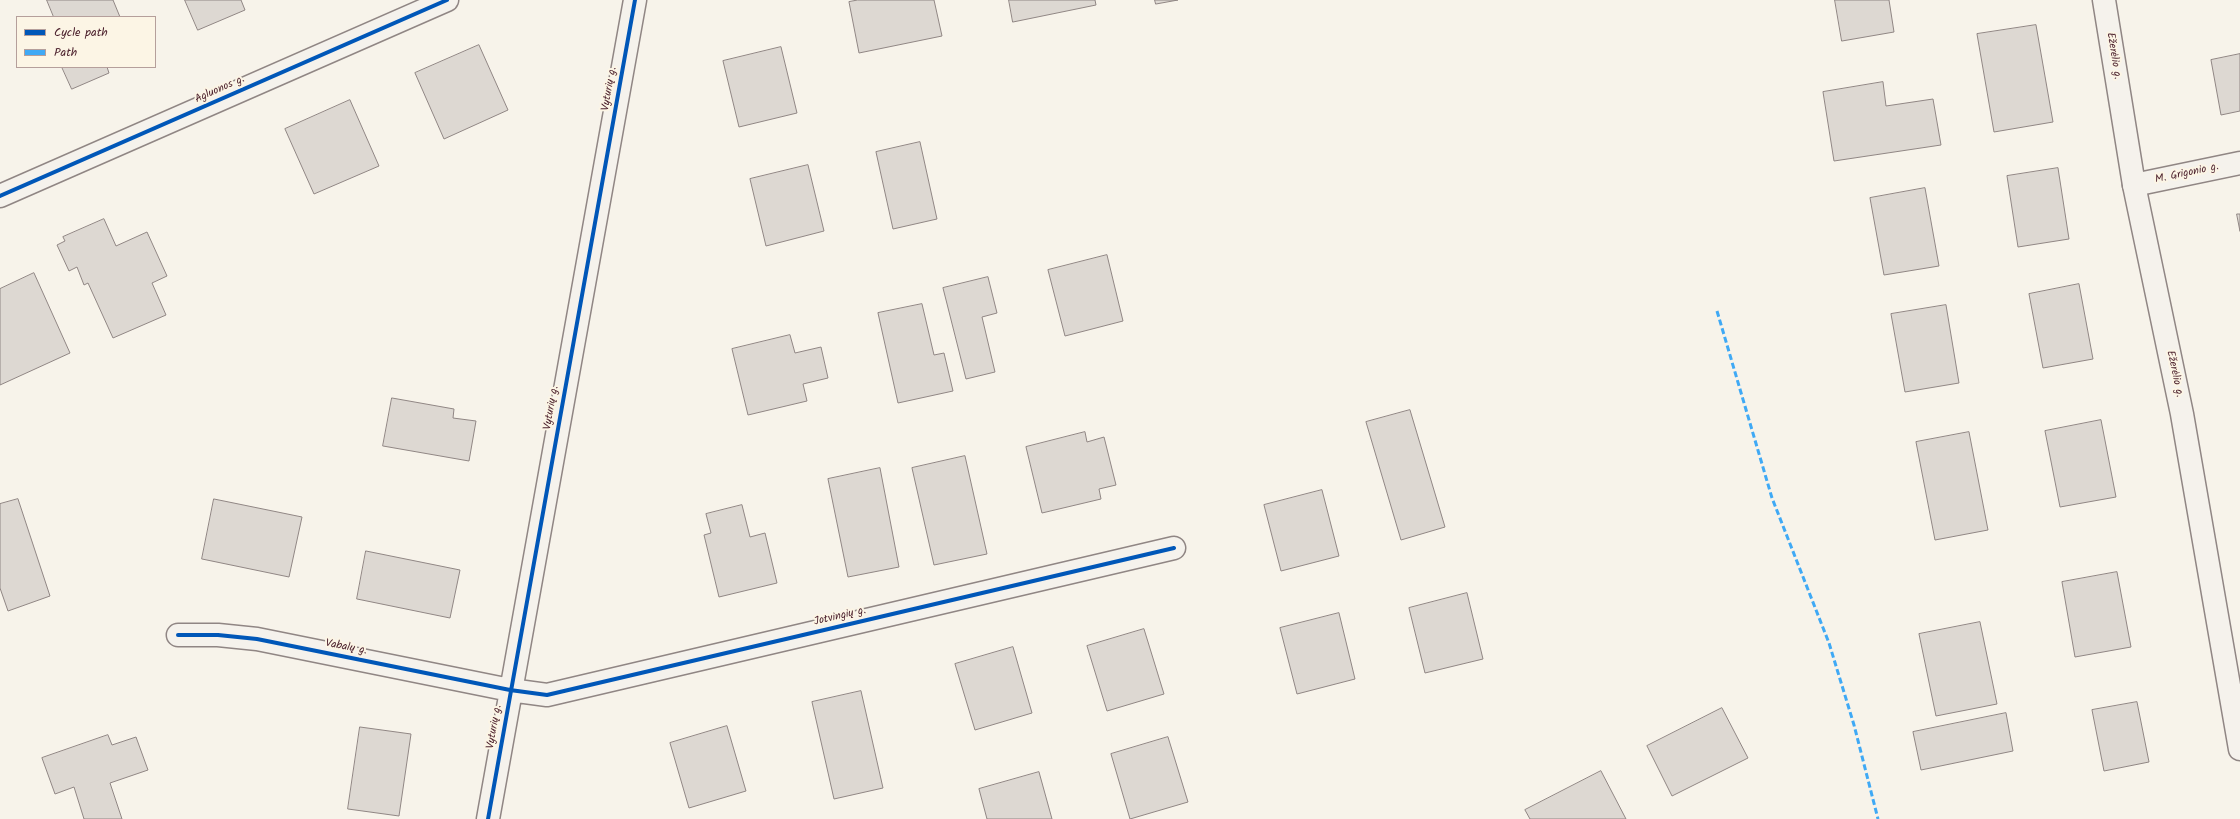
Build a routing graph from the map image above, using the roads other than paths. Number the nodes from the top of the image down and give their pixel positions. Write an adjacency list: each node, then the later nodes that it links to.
1 (447, 0): 6 (street, Agluonos g.)
2 (635, 0): 9 (street, Vyturių g.)
3 (2104, 0): 5 (street, Ežerėlio g.)
4 (2240, 163): 5 (street, M. Grigonio g.)
5 (2134, 185): 10 (street, Ežerėlio g.)
6 (0, 196)
7 (1174, 548): 9 (street, Jotvingių g.)
8 (178, 635): 9 (street, Vabalų g.)
9 (510, 690): 11 (street, Vyturių g.)
10 (2240, 749)
11 (488, 819)

